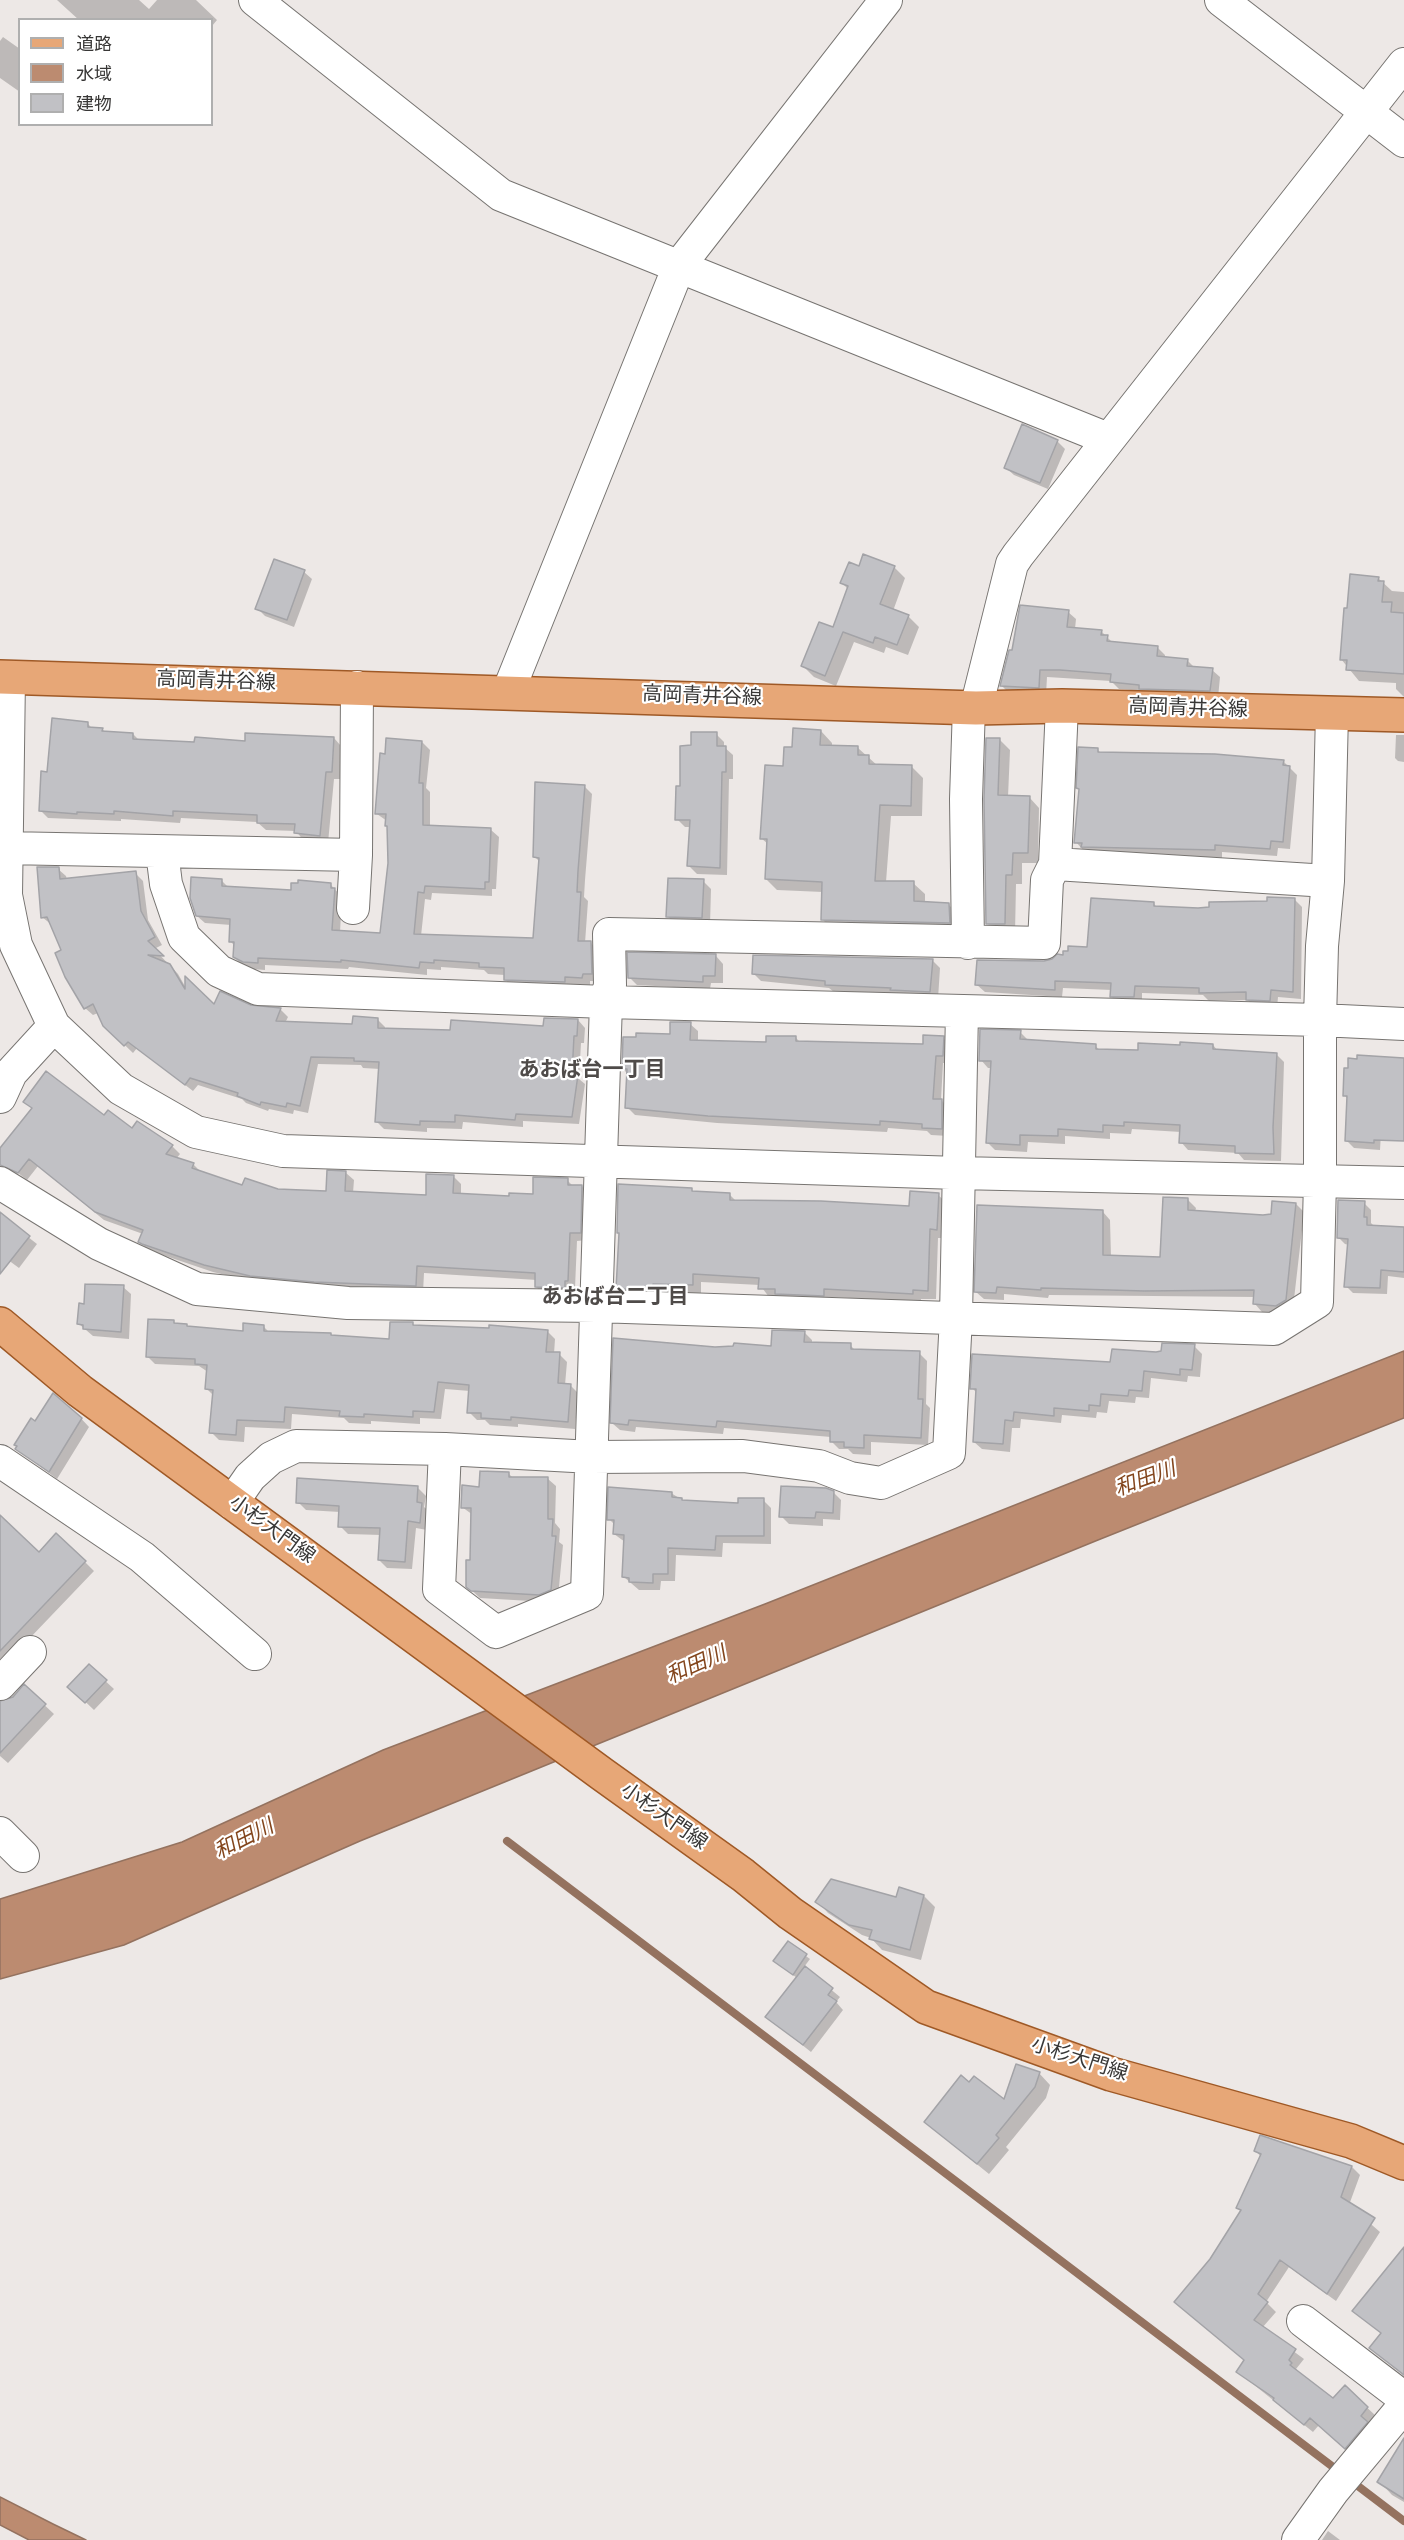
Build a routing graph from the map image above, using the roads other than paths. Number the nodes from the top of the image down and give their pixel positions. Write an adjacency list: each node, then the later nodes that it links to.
1 (255, 0): 7 (street)
2 (886, 0): 7 (street)
3 (1221, 0): 5 (street)
4 (1404, 64): 5 (street)
5 (1367, 112): 6 (street); 8 (street)
6 (1404, 141)
7 (678, 266): 8 (street); 11 (street)
8 (1108, 439): 13 (street)
9 (5, 677): 10 (main road, 高岡青井谷線); 16 (street)
10 (357, 687): 11 (main road, 高岡青井谷線); 18 (street)
11 (508, 692): 13 (main road, 高岡青井谷線)
12 (1062, 706): 13 (main road, 高岡青井谷線); 14 (main road, 高岡青井谷線); 19 (street)
13 (973, 707): 22 (street)
14 (1332, 713): 15 (main road, 高岡青井谷線); 20 (street)
15 (1404, 715)
16 (6, 848): 17 (street); 27 (street)
17 (162, 852): 18 (street); 23 (street)
18 (356, 855): 21 (street)
19 (1055, 864): 20 (street); 22 (street)
20 (1328, 881): 25 (street)
21 (353, 908)
22 (968, 943): 23 (street)
23 (606, 1002): 24 (street); 29 (street)
24 (962, 1011): 25 (street); 30 (street)
25 (1320, 1020): 26 (street); 31 (street)
26 (1404, 1024)
27 (54, 1026): 28 (street); 29 (street)
28 (0, 1097)
29 (601, 1161): 30 (street); 34 (street)
30 (958, 1173): 31 (street); 35 (street)
31 (1320, 1182): 33 (street); 35 (street)
32 (0, 1183): 34 (street)
33 (1404, 1183)
34 (596, 1306): 35 (street); 38 (street)
35 (956, 1317): 38 (street)
36 (0, 1324): 40 (main road, 小杉大門線)
37 (445, 1449): 38 (street); 38 (street); 40 (street)
38 (592, 1457)
39 (0, 1461): 42 (street)
40 (232, 1503): 46 (main road, 小杉大門線)
41 (30, 1652): 43 (street)
42 (255, 1654)
43 (0, 1684)
44 (0, 1833): 45 (street)
45 (23, 1856)
46 (1404, 2163)
47 (1303, 2321): 48 (street)
48 (1404, 2398)
49 (1404, 2406): 50 (street)
50 (1298, 2540)

